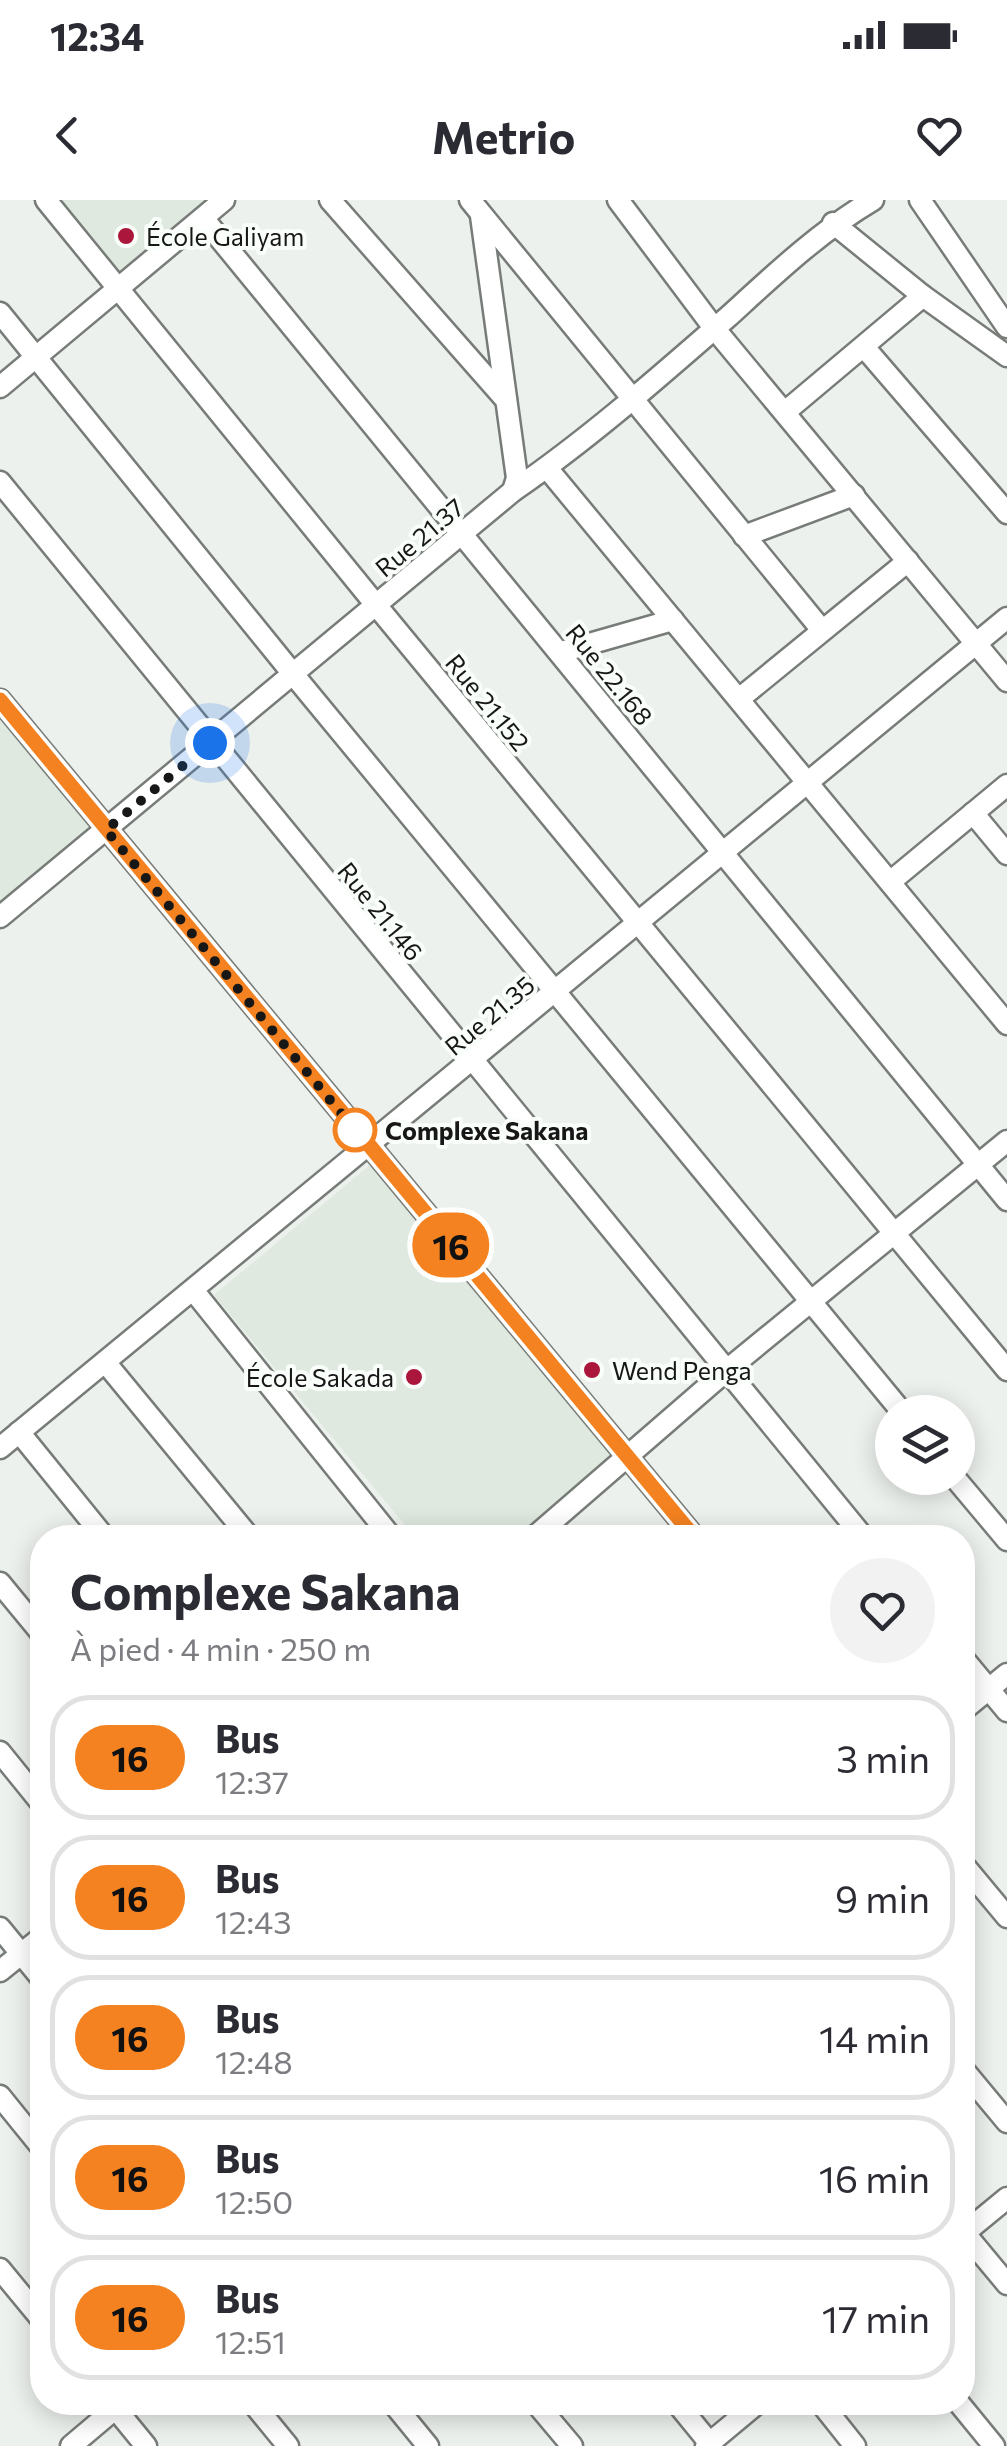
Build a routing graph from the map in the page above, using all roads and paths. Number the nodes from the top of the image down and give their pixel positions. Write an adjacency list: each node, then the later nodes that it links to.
1 (46, 200): 10 (street, Rue 21.152)
2 (224, 200): 8 (street)
3 (330, 200): 20 (street)
4 (618, 200): 14 (street)
5 (873, 200): 9 (street, Rue 21.37)
6 (920, 200): 13 (street)
7 (477, 204): 19 (street); 20 (street)
8 (203, 218): 10 (street); 27 (street, Rue 22.168)
9 (834, 223): 11 (street); 14 (street, Rue 21.37)
10 (120, 288): 17 (street); 30 (street, Rue 21.152)
11 (923, 296): 15 (street); 16 (street)
12 (0, 313): 17 (street)
13 (1007, 327)
14 (714, 328): 19 (street, Rue 21.37); 21 (street)
15 (864, 346): 21 (street); 26 (street)
16 (1007, 356)
17 (36, 358): 18 (street); 36 (street)
18 (0, 386)
19 (632, 398): 22 (street, Rue 21.37); 28 (street)
20 (506, 400): 24 (street)
21 (785, 412): 25 (street)
22 (547, 468): 24 (street, Rue 21.37); 32 (street)
23 (0, 482): 40 (street, Rue 21.146)
24 (513, 491): 27 (street, Rue 21.37)
25 (854, 495): 28 (street); 29 (street)
26 (1007, 514)
27 (462, 534): 30 (street, Rue 21.37); 35 (street, Rue 22.168)
28 (744, 536): 33 (street)
29 (908, 562): 33 (street); 34 (street)
30 (376, 605): 36 (street, Rue 21.37); 49 (street, Rue 21.152)
31 (1007, 618): 34 (street, Rue 21.35)
32 (673, 620): 35 (street); 38 (street)
33 (822, 629): 38 (street)
34 (976, 643): 37 (street); 41 (street, Rue 21.35)
35 (560, 652): 45 (street, Rue 22.168)
36 (293, 674): 40 (street, Rue 21.37); 50 (street)
37 (1007, 681)
38 (739, 699): 41 (street)
39 (0, 700): 44 (street)
40 (210, 743): 44 (street, Rue 21.37); 52 (street, Rue 21.146)
41 (806, 780): 45 (street, Rue 21.35); 47 (street)
42 (1007, 785): 43 (street)
43 (973, 814): 46 (street); 47 (street)
44 (106, 830): 48 (street, Rue 21.37); 54 (street)
45 (722, 850): 49 (street, Rue 21.35); 55 (street, Rue 22.168)
46 (1007, 854)
47 (890, 882): 51 (street)
48 (0, 918)
49 (638, 924): 50 (street, Rue 21.35); 57 (street, Rue 21.152)
50 (556, 992): 52 (street, Rue 21.35); 59 (street)
51 (1007, 1024)
52 (472, 1061): 54 (street, Rue 21.35); 61 (street, Rue 21.146)
53 (1007, 1141): 55 (street)
54 (369, 1147): 58 (street, Rue 21.35); 66 (street)
55 (976, 1164): 56 (street, Rue 22.168); 57 (street)
56 (1007, 1200)
57 (894, 1234): 59 (street); 62 (street, Rue 21.152)
58 (193, 1290): 60 (street, Rue 21.35); 70 (street)
59 (810, 1301): 61 (street); 63 (street)
60 (105, 1362): 64 (street, Rue 21.35); 69 (street)
61 (727, 1370): 66 (street); 73 (street, Rue 21.146)
62 (1007, 1370)
63 (888, 1395)
64 (19, 1432): 65 (street, Rue 21.35); 68 (street)
65 (0, 1448)
66 (628, 1458): 71 (street); 72 (street)
67 (969, 1495): 74 (street)
68 (95, 1525)
69 (239, 1525)
70 (382, 1525)
71 (548, 1525)
72 (683, 1525)
73 (853, 1525)
74 (1007, 1540)
75 (0, 1583): 76 (street)
76 (30, 1619)
77 (975, 1672): 79 (street)
78 (1007, 1674): 79 (street)
79 (989, 1689): 80 (street); 81 (street)
80 (975, 1700)
81 (1007, 1711)
82 (0, 1752): 83 (street)
83 (30, 1789)
84 (975, 1879): 85 (street)
85 (1007, 1917)
86 (0, 1928): 88 (street)
87 (30, 1947): 88 (street)
88 (22, 1954): 89 (street); 90 (street)
89 (30, 1964)
90 (0, 1971)
91 (975, 2084): 93 (street)
92 (0, 2096): 94 (street)
93 (1007, 2122)
94 (30, 2133)
95 (1007, 2198): 96 (street)
96 (975, 2223)
97 (975, 2247): 99 (street)
98 (0, 2268): 100 (street)
99 (1007, 2284)
100 (30, 2305)
101 (105, 2415): 111 (street)
102 (123, 2415): 112 (street)
103 (263, 2415): 113 (street)
104 (403, 2415): 114 (street)
105 (547, 2415): 115 (street)
106 (686, 2415): 110 (street)
107 (744, 2415): 110 (street)
108 (830, 2415): 116 (street)
109 (969, 2415): 117 (street)
110 (709, 2445)
111 (71, 2446)
112 (146, 2446)
113 (288, 2446)
114 (428, 2446)
115 (572, 2446)
116 (855, 2446)
117 (994, 2446)

